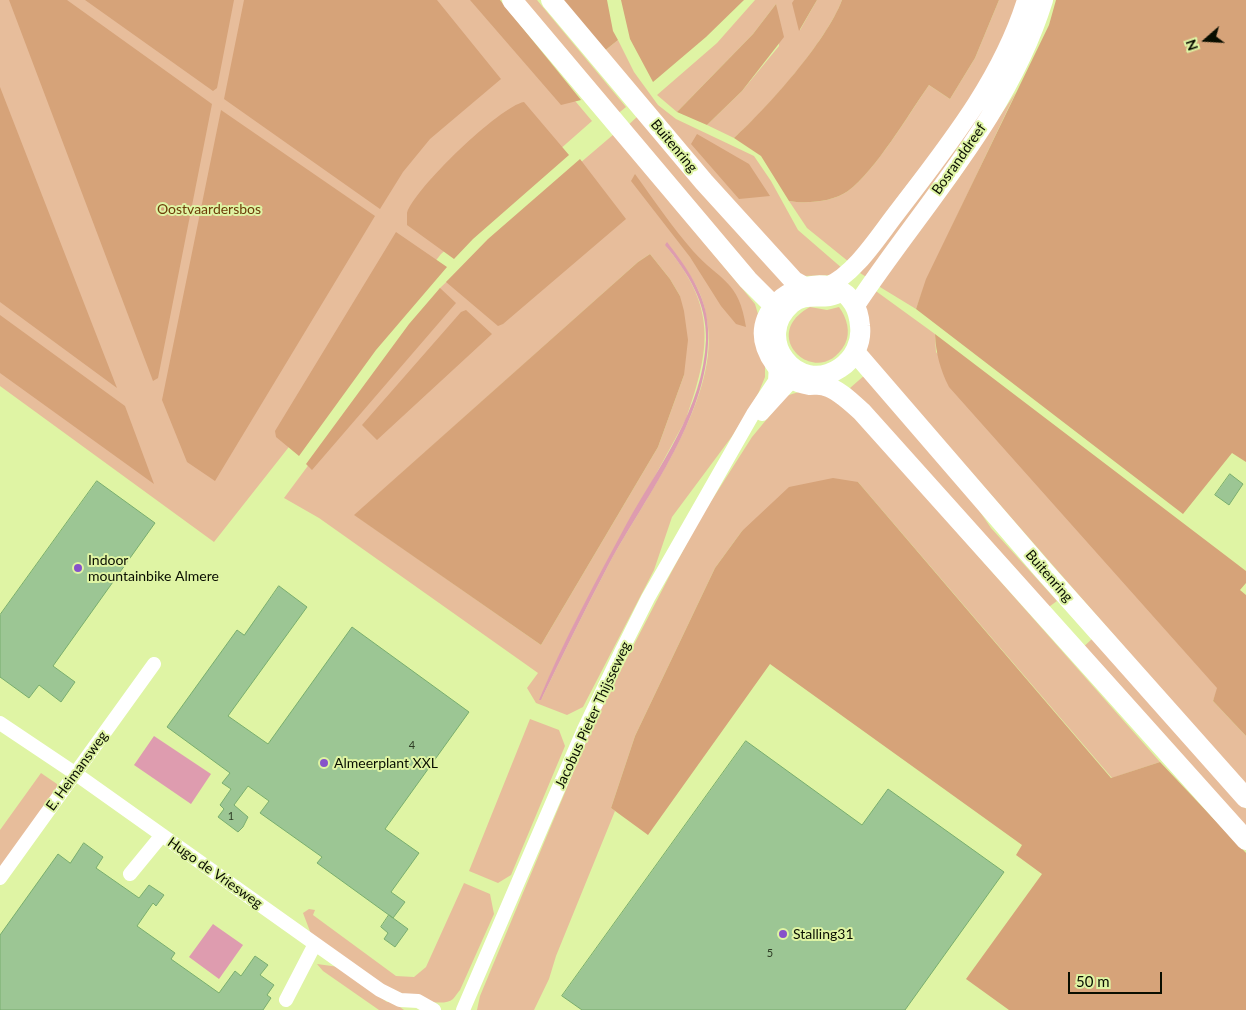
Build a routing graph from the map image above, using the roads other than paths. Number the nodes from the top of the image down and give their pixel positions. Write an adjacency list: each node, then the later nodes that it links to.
1 (512, 0): 8 (highway)
2 (551, 0): 5 (highway, Buitenring)
3 (1026, 0): 6 (main road, Bosranddreef)
4 (1044, 0): 7 (main road, Bosranddreef)
5 (803, 286): 6 (highway); 8 (highway)
6 (834, 289): 7 (highway); 8 (highway)
7 (855, 307): 9 (highway)
8 (774, 314): 10 (highway); 11 (highway)
9 (855, 352): 12 (highway); 17 (highway, Buitenring)
10 (776, 366): 11 (highway); 13 (street, Jacobus Pieter Thijsseweg)
11 (798, 376): 12 (highway); 13 (street, Jacobus Pieter Thijsseweg)
12 (824, 380): 19 (highway)
13 (745, 430): 25 (street, Jacobus Pieter Thijsseweg)
14 (154, 664): 16 (street, E. Heimansweg)
15 (0, 723): 16 (street, Hugo de Vriesweg)
16 (76, 774): 18 (street, Hugo de Vriesweg); 21 (street, E. Heimansweg)
17 (1246, 798)
18 (162, 835): 20 (street); 22 (street, Hugo de Vriesweg)
19 (1246, 840)
20 (130, 874)
21 (0, 878)
22 (315, 944): 23 (street); 24 (street, Hugo de Vriesweg)
23 (286, 1000)
24 (434, 1010)
25 (463, 1010)

